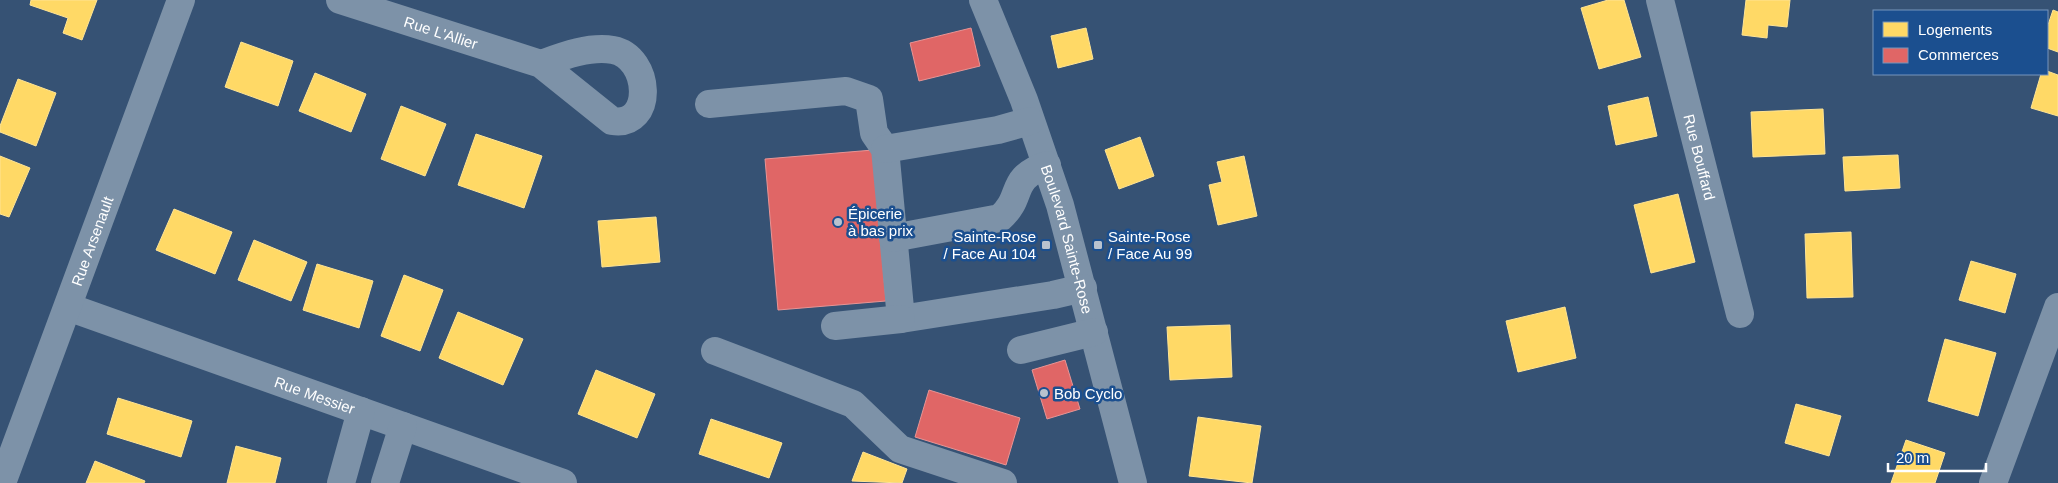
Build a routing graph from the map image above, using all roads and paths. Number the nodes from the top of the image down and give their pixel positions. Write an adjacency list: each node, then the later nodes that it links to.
1 (182, 0): 12 (street, Rue Arsenault)
2 (340, 0): 5 (street, Rue L'Allier)
3 (983, 0): 7 (street, Boulevard Sainte-Rose)
4 (1660, 0): 14 (street, Rue Bouffard)
5 (541, 64)
6 (709, 104): 8 (street)
7 (1030, 120): 8 (street); 9 (street, Boulevard Sainte-Rose)
8 (885, 149): 10 (street)
9 (1047, 165): 10 (street); 11 (street, Boulevard Sainte-Rose)
10 (893, 238): 15 (street)
11 (1083, 288): 15 (street); 17 (street, Boulevard Sainte-Rose)
12 (68, 306): 20 (street, Rue Messier); 22 (street, Rue Arsenault)
13 (2058, 307): 28 (street)
14 (1740, 314)
15 (901, 319): 16 (street)
16 (835, 326)
17 (1094, 332): 18 (street); 27 (street, Boulevard Sainte-Rose)
18 (1021, 350)
19 (715, 351): 26 (street)
20 (361, 411): 21 (street, Rue Messier); 23 (street)
21 (403, 426): 24 (street); 25 (street, Rue Messier)
22 (2, 483)
23 (341, 483)
24 (385, 483)
25 (563, 483)
26 (1003, 483)
27 (1133, 483)
28 (1993, 483)

